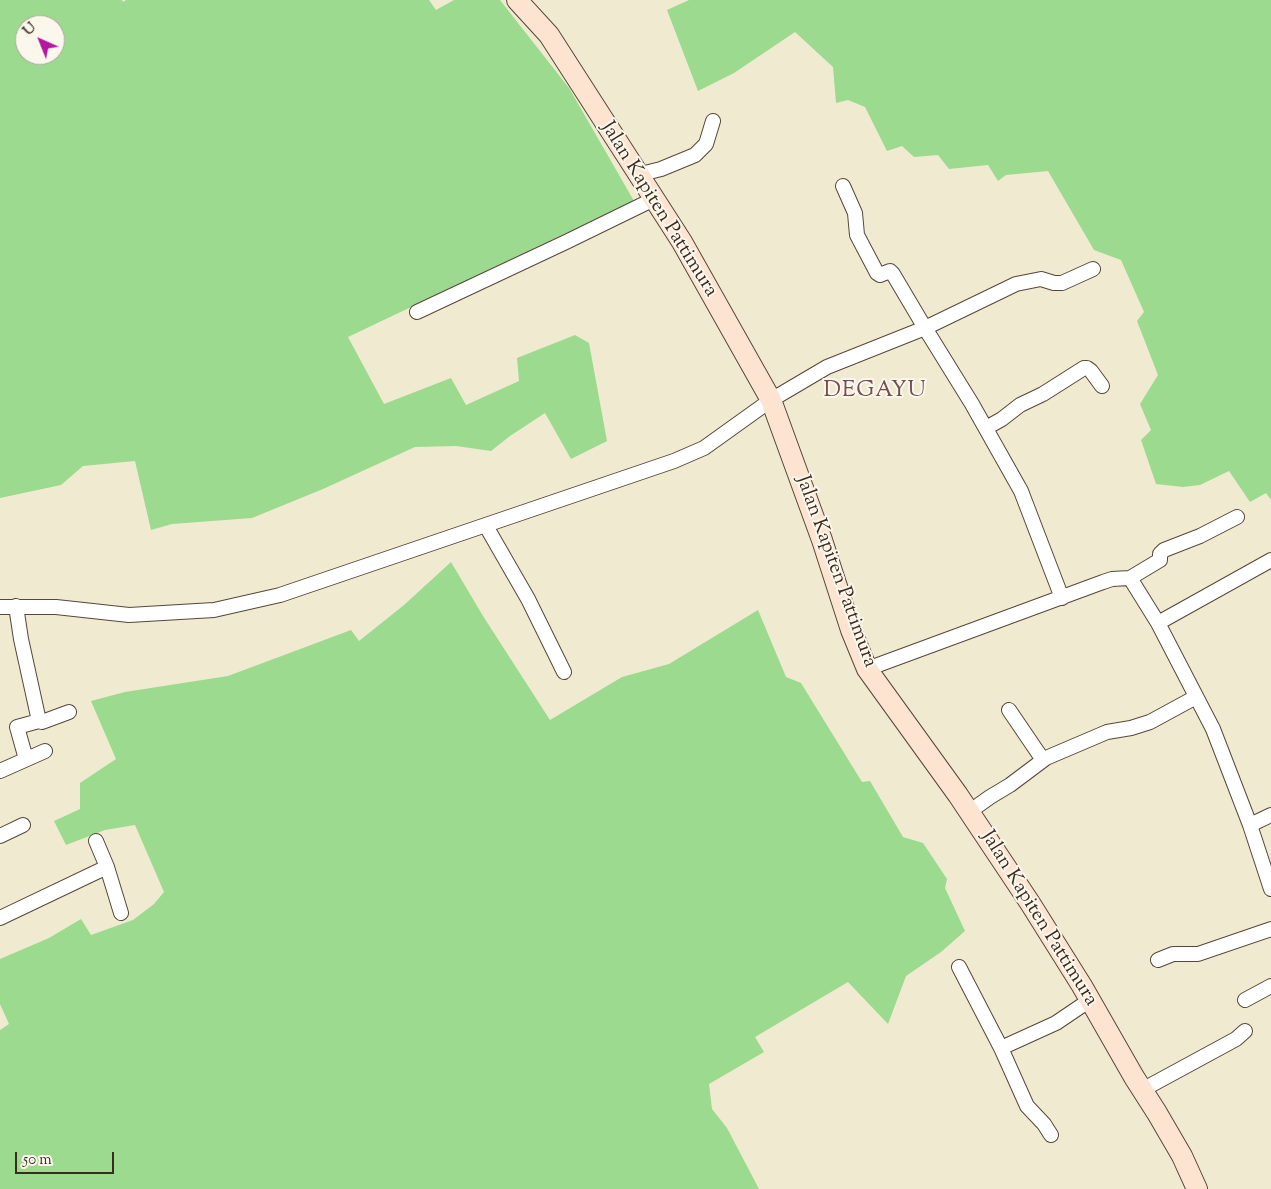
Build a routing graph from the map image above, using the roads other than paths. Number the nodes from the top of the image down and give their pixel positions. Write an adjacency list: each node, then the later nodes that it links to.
1 (517, 0): 3 (street, Jalan Kapiten Pattimura)
2 (713, 122): 3 (street)
3 (637, 175): 5 (street, Jalan Kapiten Pattimura)
4 (843, 186): 8 (street)
5 (654, 199): 7 (street); 10 (street, Jalan Kapiten Pattimura)
6 (1093, 269): 8 (street)
7 (417, 312)
8 (925, 328): 10 (street); 11 (street)
9 (1102, 386): 11 (street)
10 (771, 400): 13 (street); 20 (street, Jalan Kapiten Pattimura)
11 (986, 428): 16 (street)
12 (1237, 517): 15 (street)
13 (486, 526): 17 (street); 21 (street)
14 (1271, 560): 19 (street)
15 (1130, 578): 16 (street); 19 (street)
16 (1062, 598): 20 (street)
17 (16, 606): 18 (street); 25 (street)
18 (0, 607)
19 (1158, 622): 22 (street)
20 (867, 670): 30 (street, Jalan Kapiten Pattimura)
21 (564, 672)
22 (1196, 697): 28 (street); 33 (street)
23 (1010, 710): 28 (street)
24 (69, 712): 25 (street)
25 (39, 721): 27 (street)
26 (45, 751): 27 (street)
27 (26, 759): 29 (street)
28 (1043, 760): 30 (street)
29 (0, 770)
30 (969, 812): 44 (street, Jalan Kapiten Pattimura)
31 (1271, 815): 33 (street)
32 (23, 825): 34 (street)
33 (1250, 825): 37 (street)
34 (0, 836)
35 (96, 841): 36 (street)
36 (107, 867): 38 (street); 39 (street)
37 (1271, 890)
38 (121, 913)
39 (0, 918)
40 (1271, 929): 41 (street)
41 (1158, 960)
42 (958, 967): 47 (street)
43 (1271, 986): 45 (street)
44 (1090, 1000): 47 (street); 48 (street, Jalan Kapiten Pattimura)
45 (1245, 1000)
46 (1246, 1031): 48 (street)
47 (1001, 1048): 49 (street)
48 (1142, 1090): 50 (street, Jalan Kapiten Pattimura)
49 (1051, 1135)
50 (1197, 1189)

